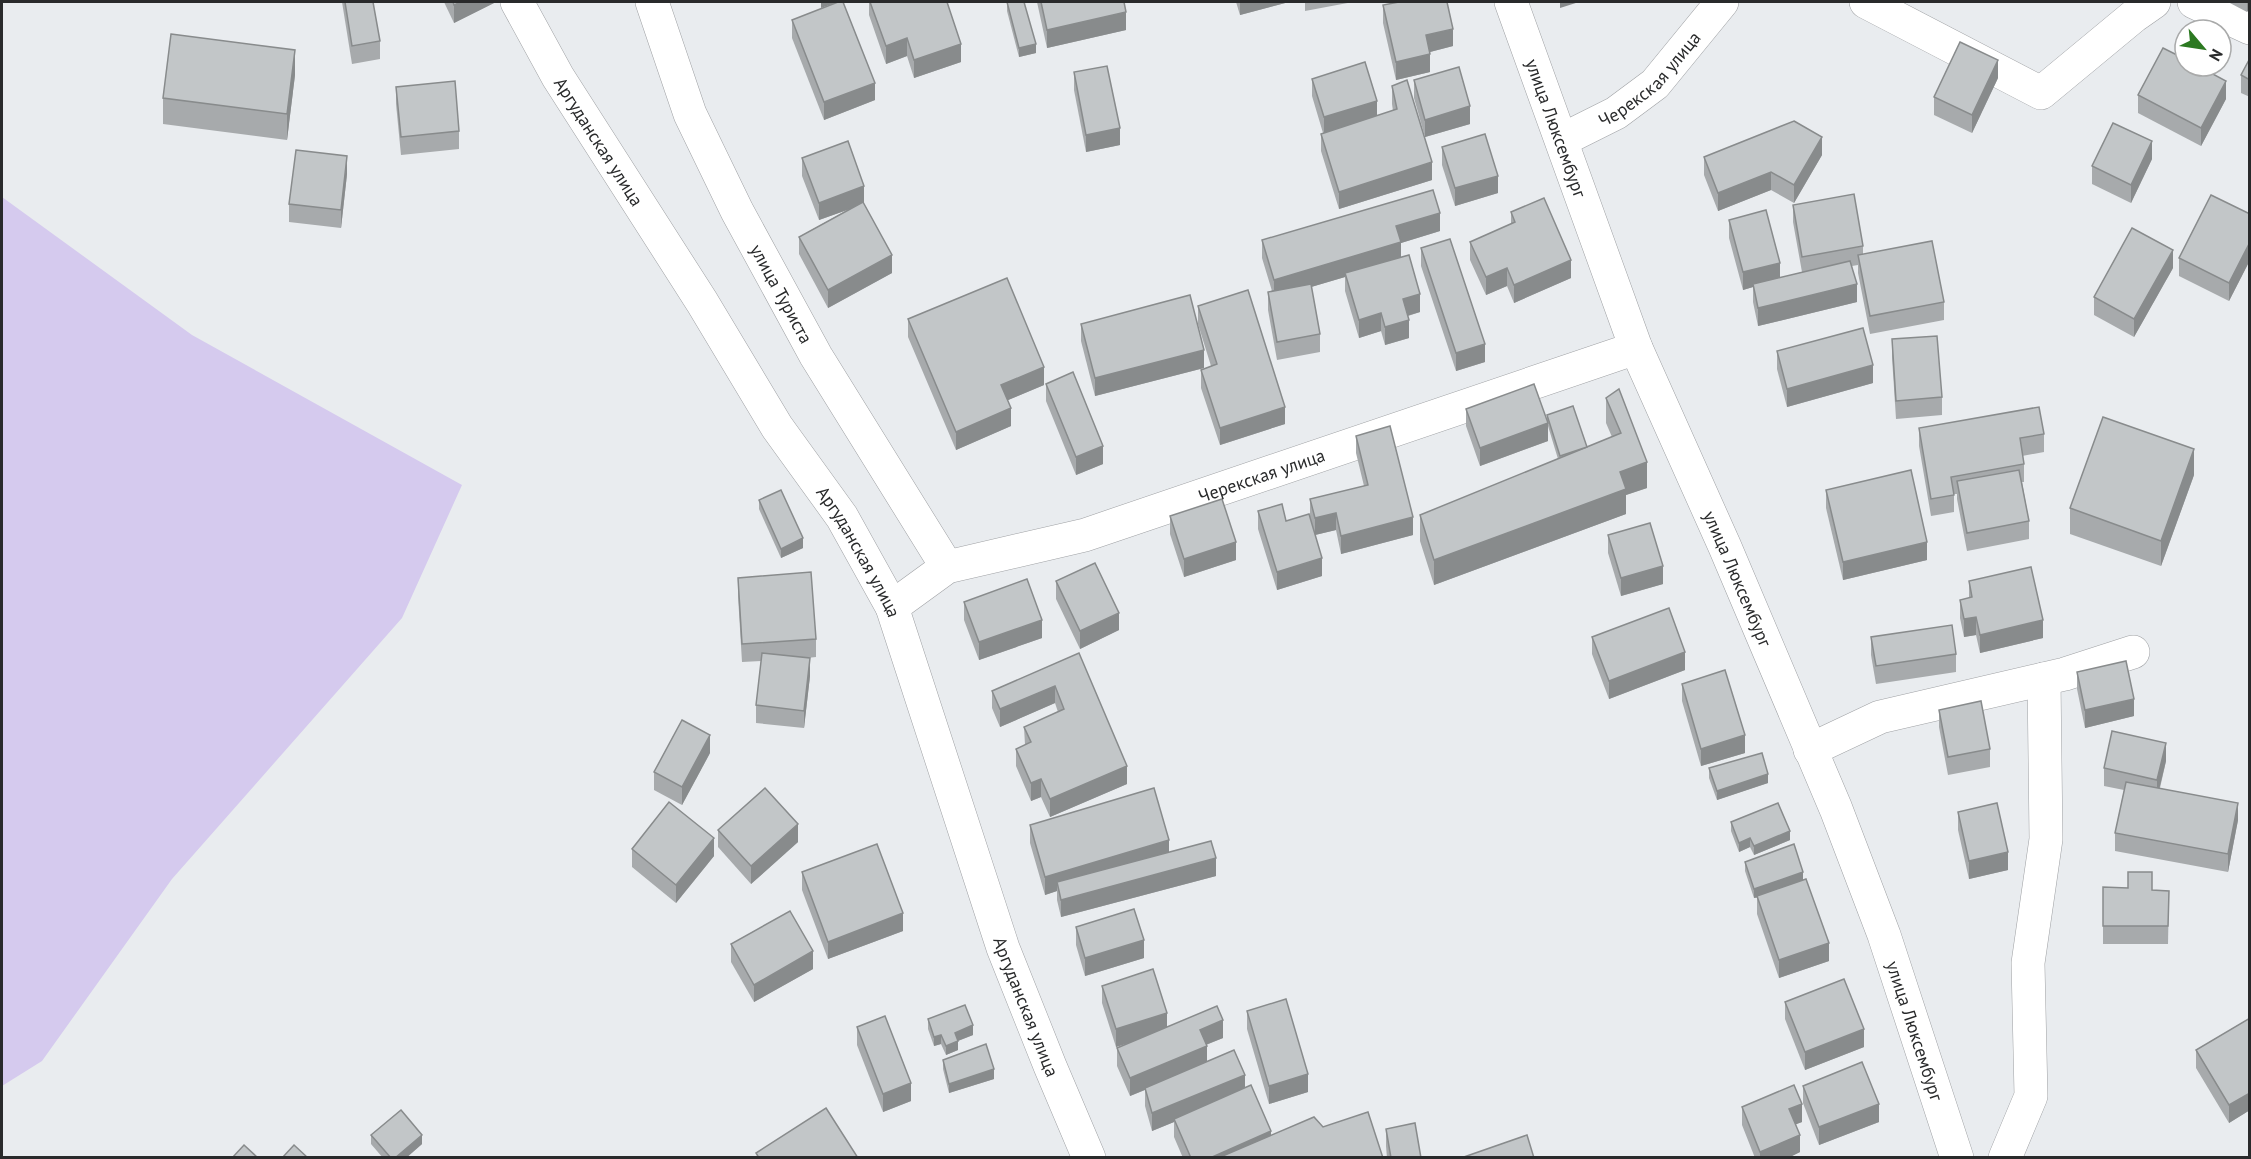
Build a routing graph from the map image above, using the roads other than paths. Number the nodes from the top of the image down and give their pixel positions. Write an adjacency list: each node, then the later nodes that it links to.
1 (517, 2): 12 (street, Аргуданская улица)
2 (652, 2): 11 (street, улица Туриста)
3 (1511, 2): 9 (street, улица Люксембург)
4 (1722, 2): 9 (street, Черекская улица)
5 (1866, 2): 6 (street)
6 (2154, 2)
7 (2194, 2): 8 (street)
8 (2250, 28)
9 (1562, 140): 10 (street, улица Люксембург)
10 (1636, 348): 11 (street, Черекская улица); 15 (street, улица Люксембург)
11 (946, 567): 12 (street, Черекская улица)
12 (892, 607): 16 (street, Аргуданская улица)
13 (2133, 652): 14 (street)
14 (2044, 679): 15 (street); 18 (street)
15 (1810, 750): 17 (street, улица Люксембург)
16 (1089, 1158)
17 (1957, 1158)
18 (2005, 1158)

